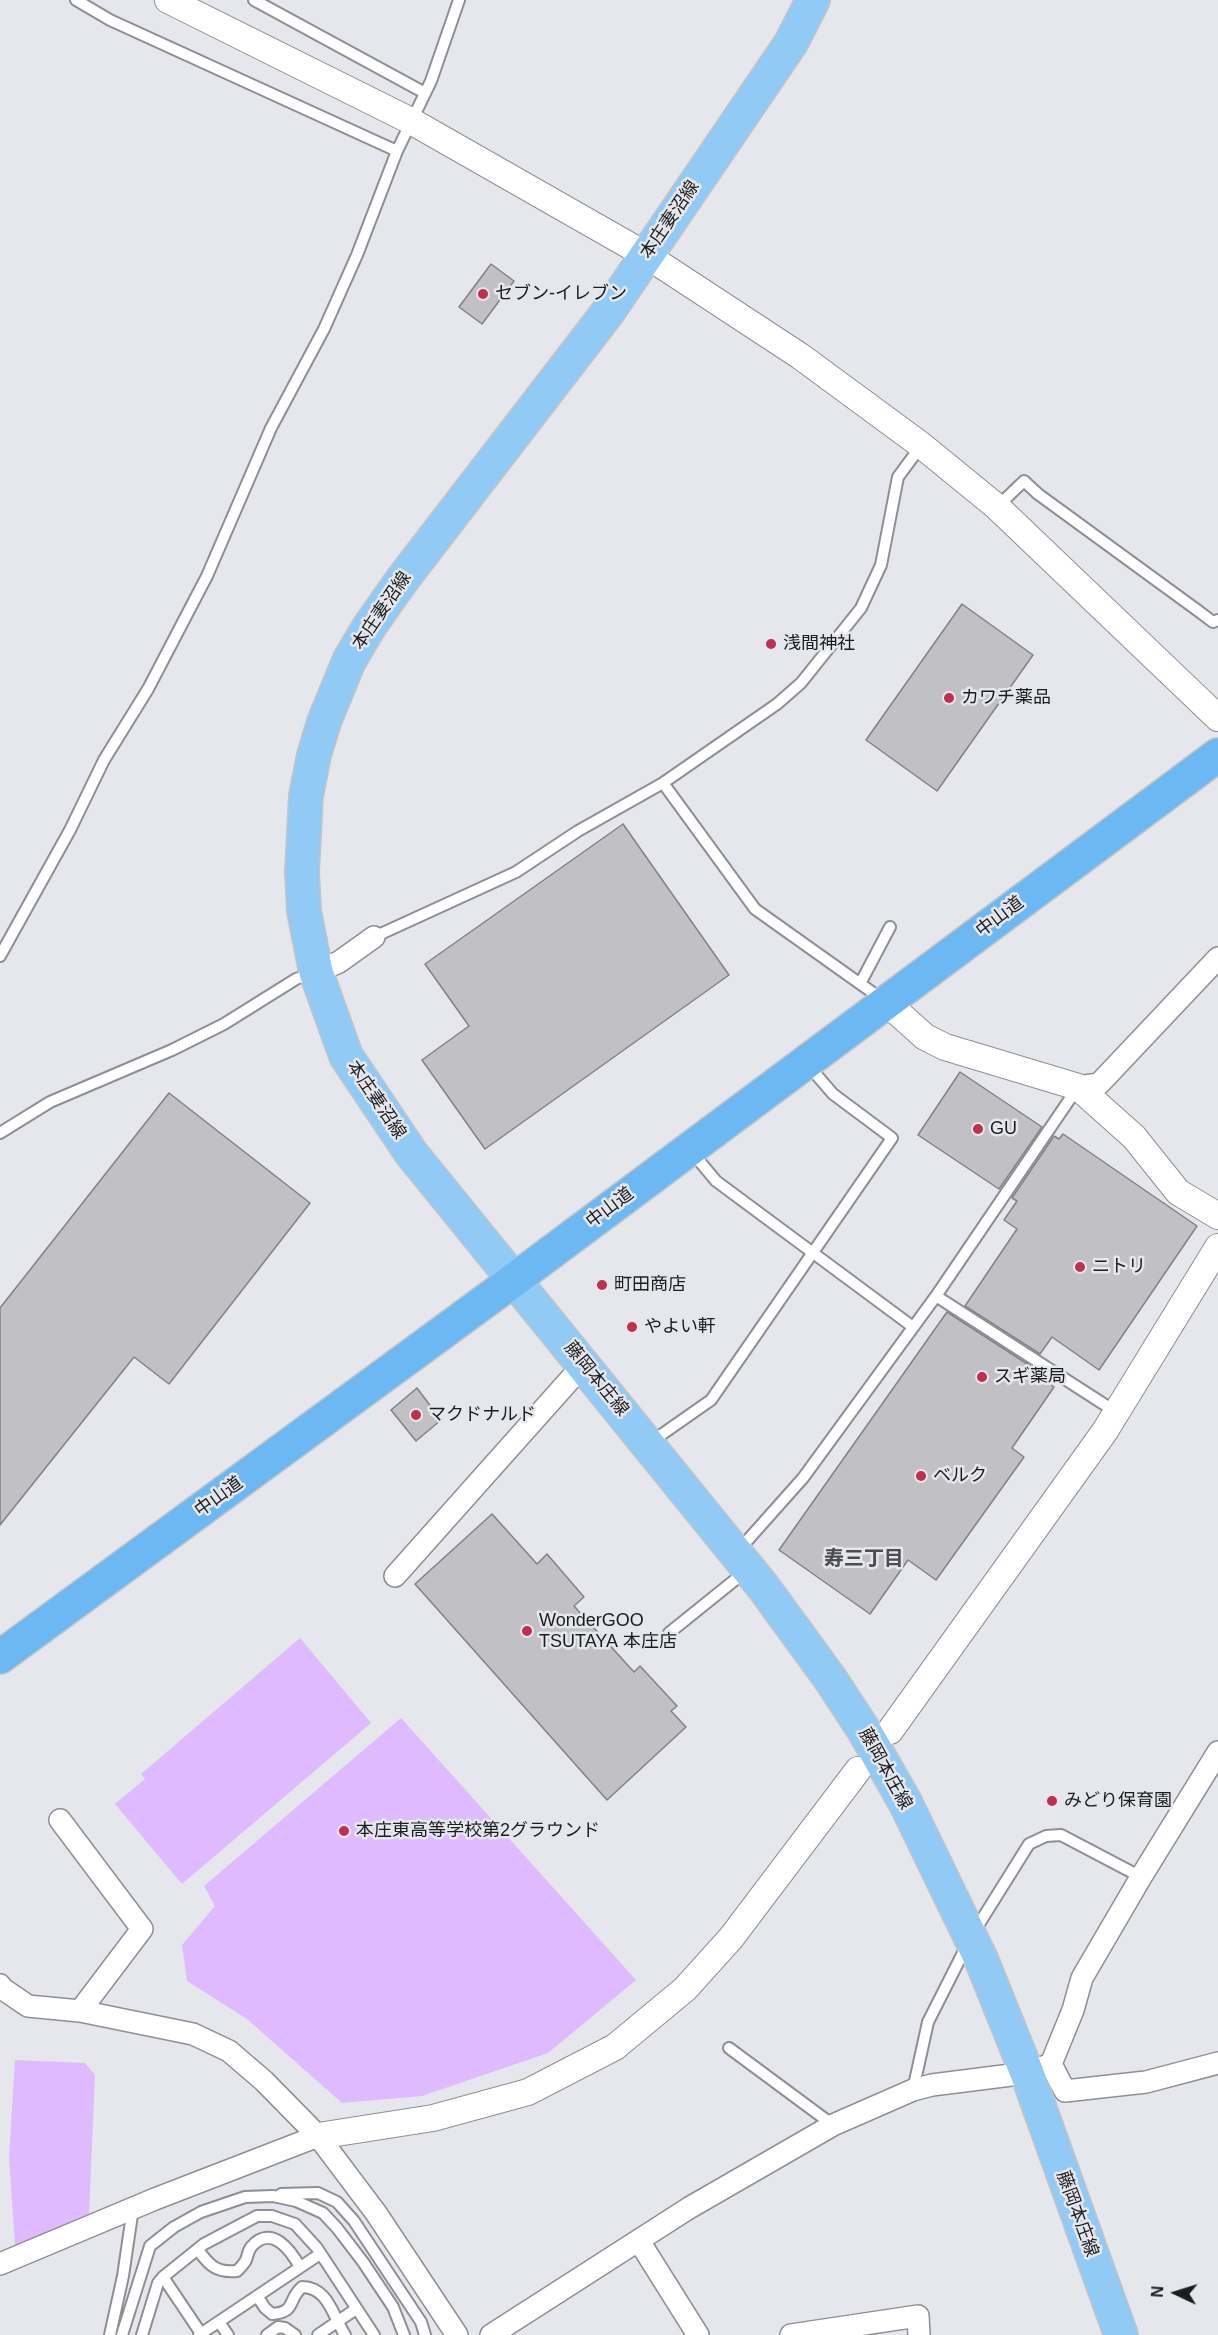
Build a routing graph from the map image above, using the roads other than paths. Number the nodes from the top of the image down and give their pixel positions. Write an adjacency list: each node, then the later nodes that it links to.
1 (76, 0): 8 (lane)
2 (168, 0): 7 (street)
3 (254, 0): 6 (lane)
4 (459, 0): 6 (lane)
5 (813, 0): 9 (main road, 本庄妻沼線)
6 (424, 93): 7 (lane)
7 (411, 122): 8 (lane); 9 (street)
8 (397, 151): 18 (lane)
9 (646, 255): 10 (street); 20 (main road, 本庄妻沼線)
10 (921, 445): 11 (street); 15 (lane)
11 (997, 507): 12 (lane); 13 (street)
12 (1218, 620)
13 (1218, 718)
14 (1218, 755): 22 (highway, 中山道)
15 (663, 783): 17 (lane); 21 (lane)
16 (890, 927): 21 (lane)
17 (374, 937): 20 (street)
18 (0, 956)
19 (1218, 958): 24 (street)
20 (316, 972): 25 (lane); 30 (main road, 本庄妻沼線)
21 (861, 982): 22 (lane)
22 (886, 1002): 23 (highway, 中山道); 24 (street)
23 (806, 1062): 26 (highway, 中山道); 29 (lane)
24 (1078, 1087): 27 (street); 31 (lane)
25 (0, 1133)
26 (690, 1149): 29 (lane); 30 (highway, 中山道)
27 (1218, 1216)
28 (1218, 1247): 34 (street)
29 (812, 1254): 32 (lane); 35 (lane)
30 (514, 1280): 33 (main road, 藤岡本庄線); 39 (highway, 中山道)
31 (936, 1296): 32 (lane); 34 (lane)
32 (913, 1328): 36 (lane)
33 (584, 1365): 35 (main road, 藤岡本庄線); 37 (street)
34 (1116, 1413): 40 (street)
35 (648, 1444): 36 (main road, 藤岡本庄線)
36 (742, 1561): 38 (lane); 45 (main road, 藤岡本庄線)
37 (395, 1576)
38 (669, 1633)
39 (0, 1657)
40 (890, 1731)
41 (1218, 1752): 44 (street)
42 (858, 1770): 53 (street)
43 (60, 1820): 47 (street)
44 (1141, 1877): 45 (lane); 50 (street)
45 (971, 1937): 50 (main road, 藤岡本庄線); 51 (lane)
46 (0, 1985): 47 (street)
47 (80, 2011): 53 (street)
48 (729, 2048): 52 (lane)
49 (1218, 2063): 50 (street)
50 (1039, 2068): 51 (street); 83 (main road, 藤岡本庄線)
51 (913, 2090): 52 (street)
52 (833, 2126): 56 (street)
53 (318, 2136): 55 (street); 78 (street)
54 (273, 2196): 67 (lane); 76 (lane); 77 (lane)
55 (134, 2208): 59 (street); 66 (lane)
56 (639, 2241): 79 (street); 80 (street)
57 (198, 2250): 58 (lane); 60 (lane); 61 (lane)
58 (320, 2254): 60 (lane); 63 (lane)
59 (0, 2264)
60 (300, 2267): 62 (lane)
61 (163, 2277): 68 (lane); 69 (lane)
62 (257, 2296): 64 (lane); 65 (lane)
63 (357, 2309): 65 (lane); 75 (lane)
64 (219, 2322): 69 (lane); 70 (lane)
65 (337, 2322): 73 (lane); 74 (lane)
66 (110, 2335)
67 (123, 2335)
68 (142, 2335)
69 (201, 2335)
70 (228, 2335)
71 (267, 2335): 72 (lane)
72 (295, 2335)
73 (318, 2335)
74 (345, 2335)
75 (374, 2335)
76 (404, 2335)
77 (425, 2335)
78 (457, 2335)
79 (492, 2335)
80 (698, 2335)
81 (791, 2335): 82 (street)
82 (919, 2335)
83 (1121, 2335)

